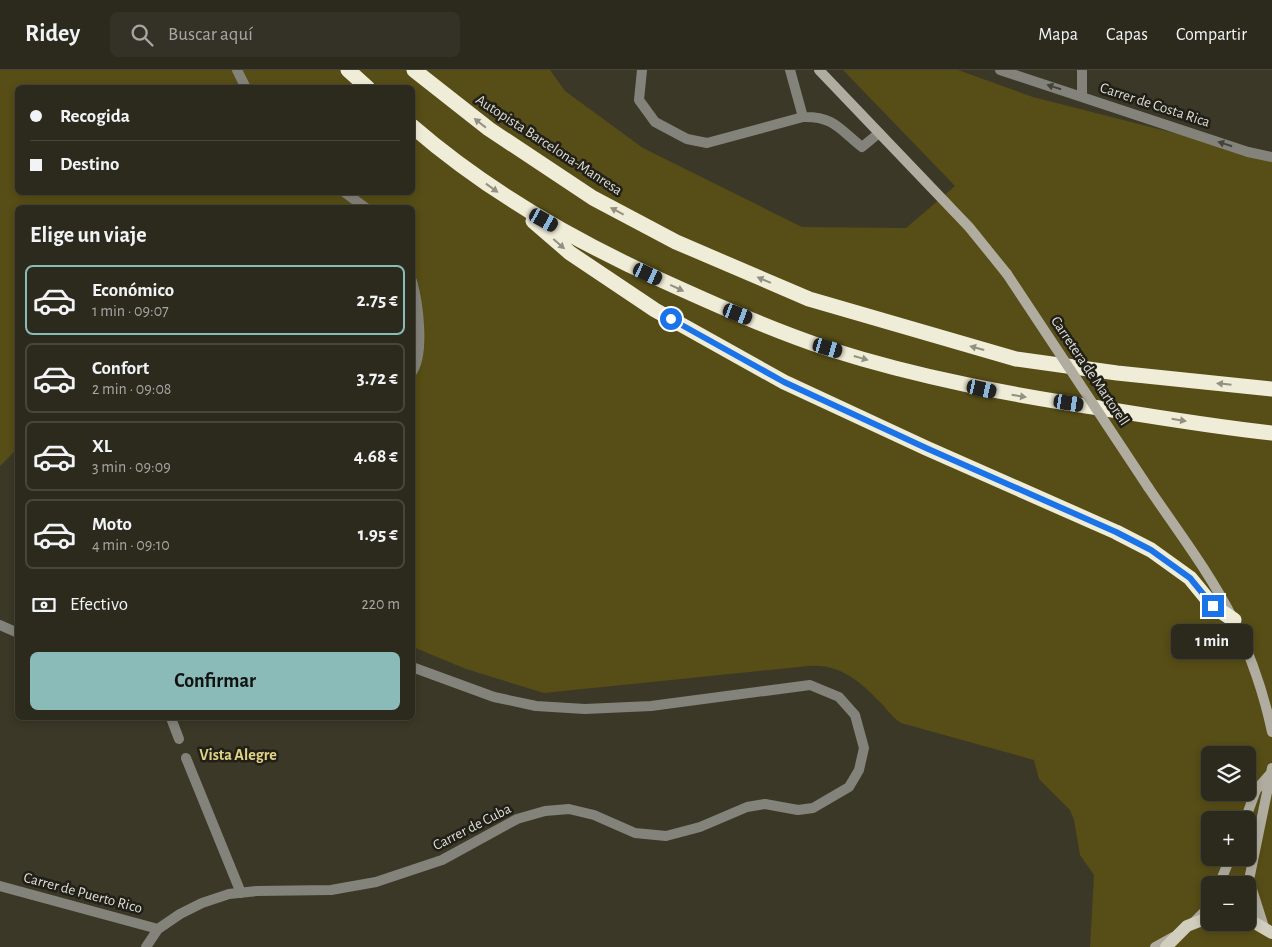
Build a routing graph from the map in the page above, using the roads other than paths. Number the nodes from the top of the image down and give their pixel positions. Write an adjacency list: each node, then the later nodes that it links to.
1 (237, 70): 9 (street)
2 (348, 70): 10 (highway)
3 (414, 70): 21 (highway, Autopista Barcelona-Manresa, one-way to 3)
4 (642, 70): 12 (street)
5 (790, 70): 12 (street)
6 (818, 70): 14 (street, Carretera de Martorell)
7 (1000, 70): 11 (street, Carrer de Costa Rica, one-way to 7)
8 (1082, 70): 11 (street)
9 (244, 85)
10 (365, 85)
11 (1082, 96): 15 (street, Carrer de Costa Rica, one-way to 11)
12 (804, 117): 14 (street)
13 (415, 129): 17 (highway, one-way to 17)
14 (879, 133): 23 (street, Carretera de Martorell, bridge)
15 (1272, 157)
16 (348, 195): 18 (street)
17 (509, 201): 22 (highway, one-way to 22); 23 (highway, one-way to 23)
18 (362, 205)
19 (415, 290): 20 (street)
20 (415, 368)
21 (1272, 389)
22 (1272, 433)
23 (1234, 620): 28 (street, Carretera de Martorell)
24 (0, 625): 25 (street)
25 (15, 632)
26 (415, 668): 35 (street, Carrer de Cuba)
27 (172, 720): 29 (street)
28 (1272, 732)
29 (179, 740)
30 (186, 758): 35 (street)
31 (1272, 768): 32 (street)
32 (1272, 772): 33 (street); 41 (street)
33 (1248, 811)
34 (0, 886): 40 (street, Carrer de Puerto Rico)
35 (240, 893): 40 (street, Carrer de Cuba)
36 (1201, 915): 38 (street)
37 (1201, 920): 38 (main road)
38 (1194, 922): 42 (main road)
39 (1256, 923): 41 (main road)
40 (158, 929): 43 (street, Carrer de Cuba)
41 (1268, 930)
42 (1176, 935): 44 (street); 45 (main road)
43 (146, 947)
44 (1155, 947)
45 (1166, 947)

